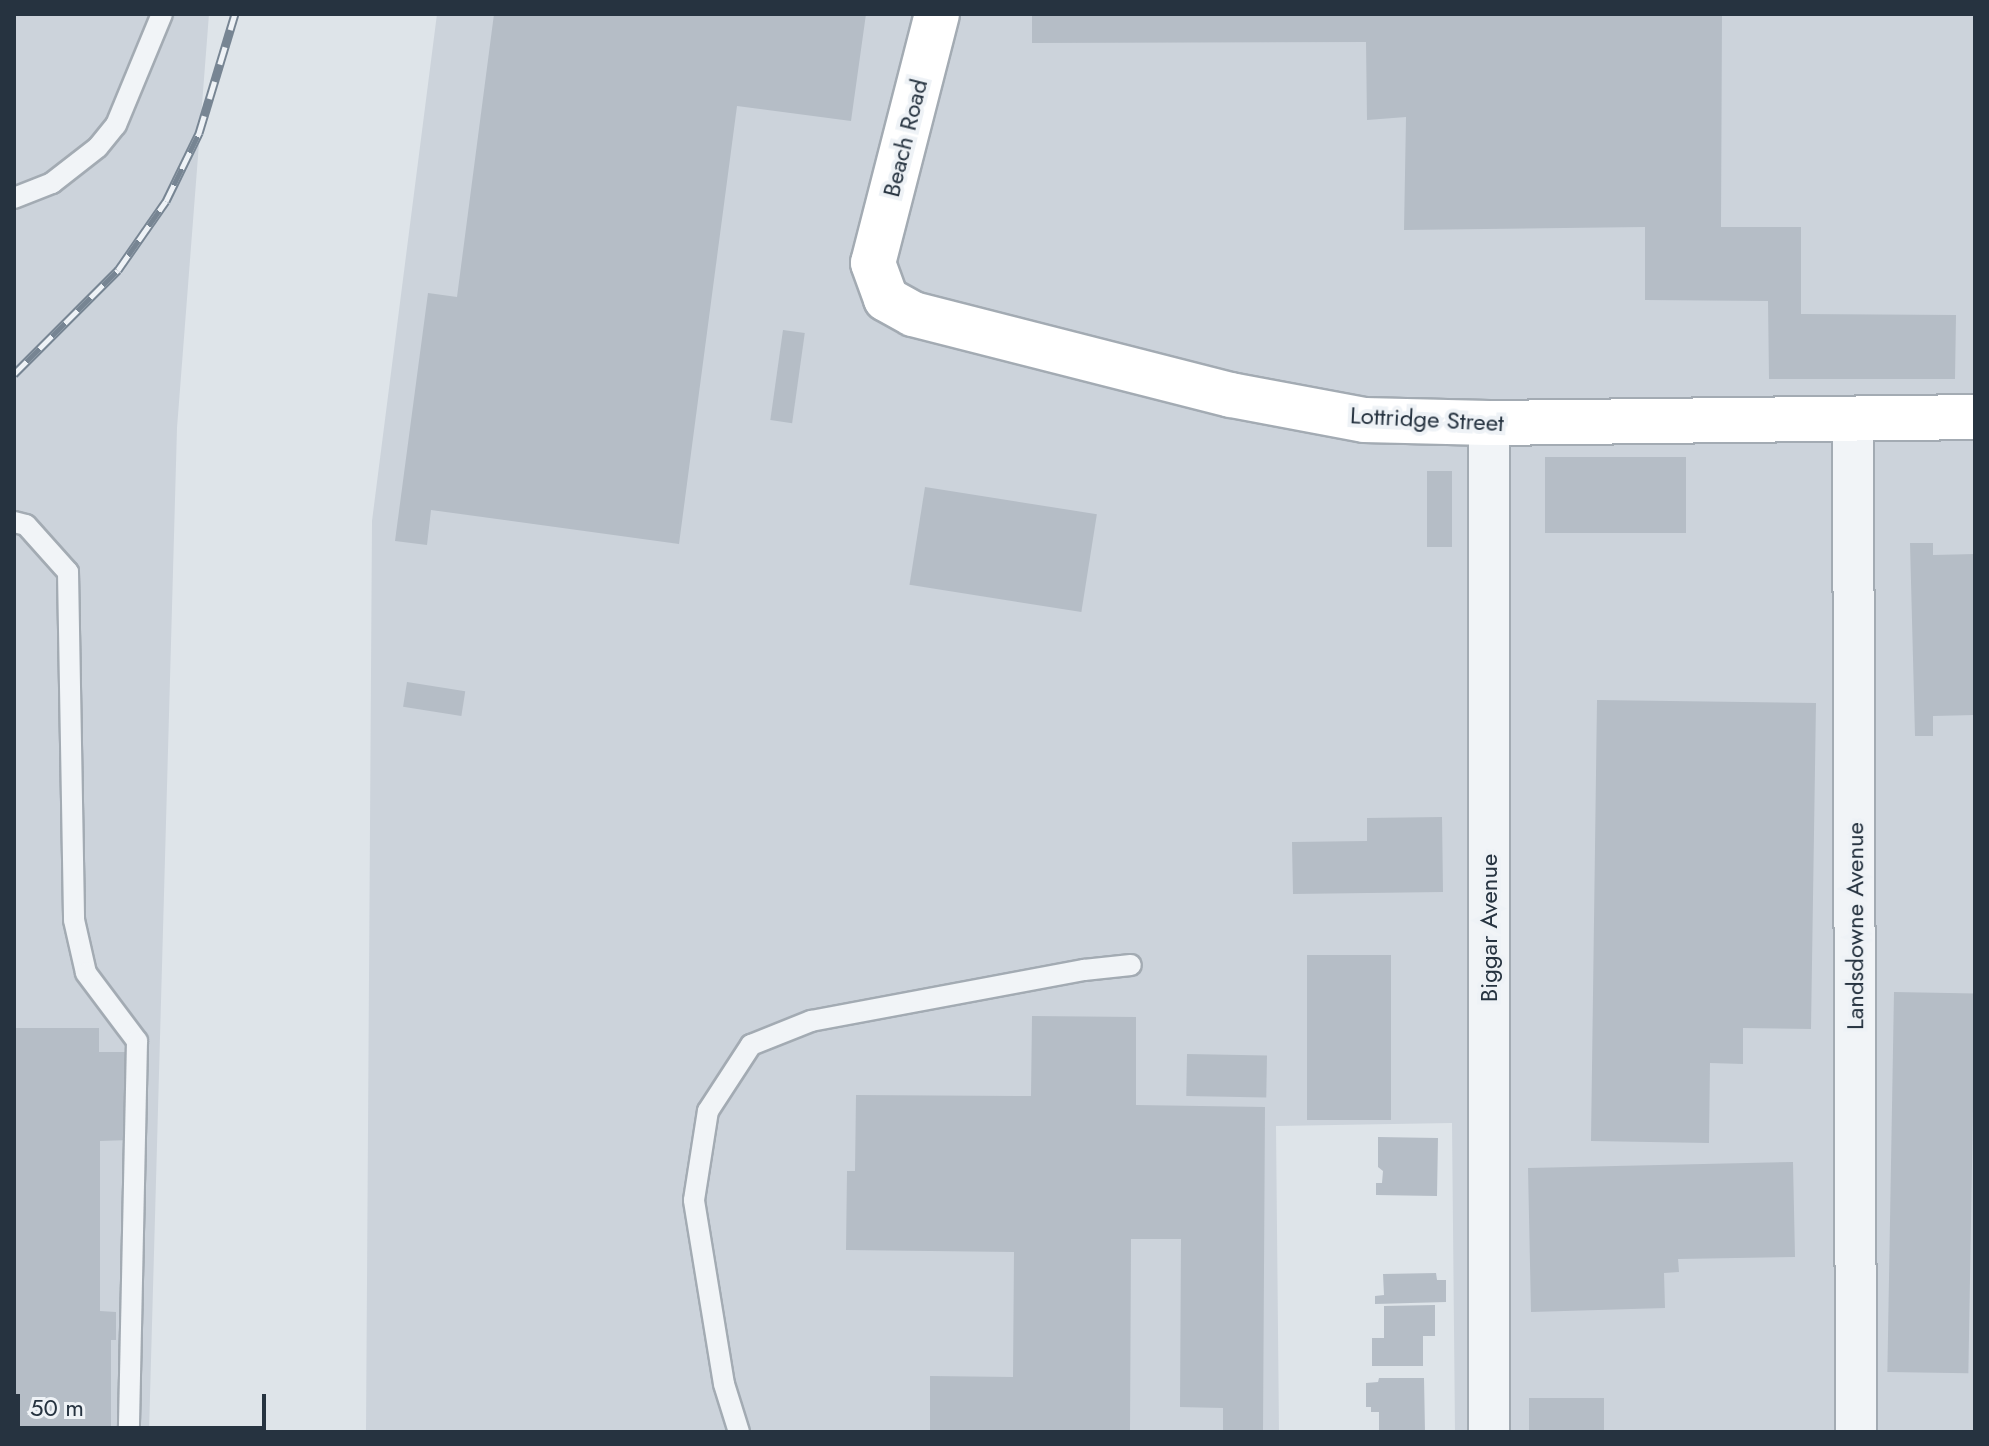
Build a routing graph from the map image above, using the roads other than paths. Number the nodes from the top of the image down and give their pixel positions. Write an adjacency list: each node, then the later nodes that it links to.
1 (162, 14): 3 (lane)
2 (937, 14): 4 (street, Beach Road)
3 (14, 198)
4 (873, 263): 7 (street, Lottridge Street)
5 (1975, 417): 6 (street, Lottridge Street)
6 (1853, 420): 7 (street, Lottridge Street); 13 (street, Landsdowne Avenue)
7 (1489, 423): 12 (street, Biggar Avenue)
8 (14, 522): 10 (lane)
9 (1131, 965): 11 (lane)
10 (129, 1432)
11 (739, 1432)
12 (1489, 1432)
13 (1856, 1432)

